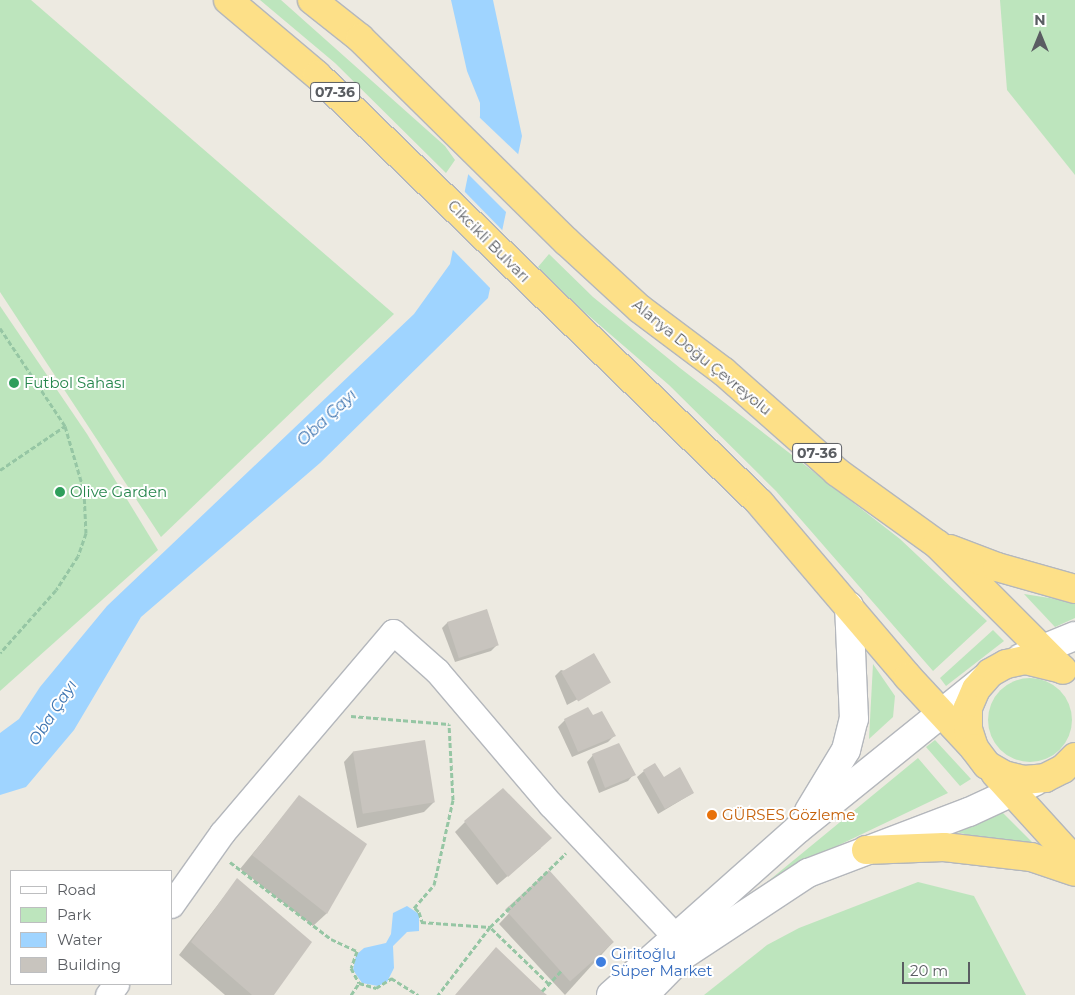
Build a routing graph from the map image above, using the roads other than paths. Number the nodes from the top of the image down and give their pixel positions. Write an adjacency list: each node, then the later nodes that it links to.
1 (228, 0): 5 (highway, Cikcikli Bulvarı / 07-36)
2 (312, 0): 3 (highway, Alanya Doğu Çevreyolu / 07-36)
3 (937, 544): 4 (highway); 7 (highway, Alanya Doğu Çevreyolu / 07-36)
4 (1075, 589)
5 (849, 606): 10 (highway); 14 (street)
6 (1075, 636): 7 (street)
7 (1042, 649): 8 (street); 9 (highway, Alanya Doğu Çevreyolu / 07-36)
8 (998, 669): 9 (highway, 07-36); 10 (street); 11 (highway)
9 (1069, 676)
10 (942, 713): 11 (highway); 14 (street)
11 (981, 756): 12 (highway); 13 (highway)
12 (1064, 766): 13 (street)
13 (1013, 792): 15 (street); 16 (highway)
14 (798, 829): 19 (street)
15 (866, 850): 17 (highway); 21 (street)
16 (1075, 861)
17 (1075, 872)
18 (172, 904): 19 (street)
19 (675, 936): 20 (street)
20 (611, 995)
21 (644, 995)

